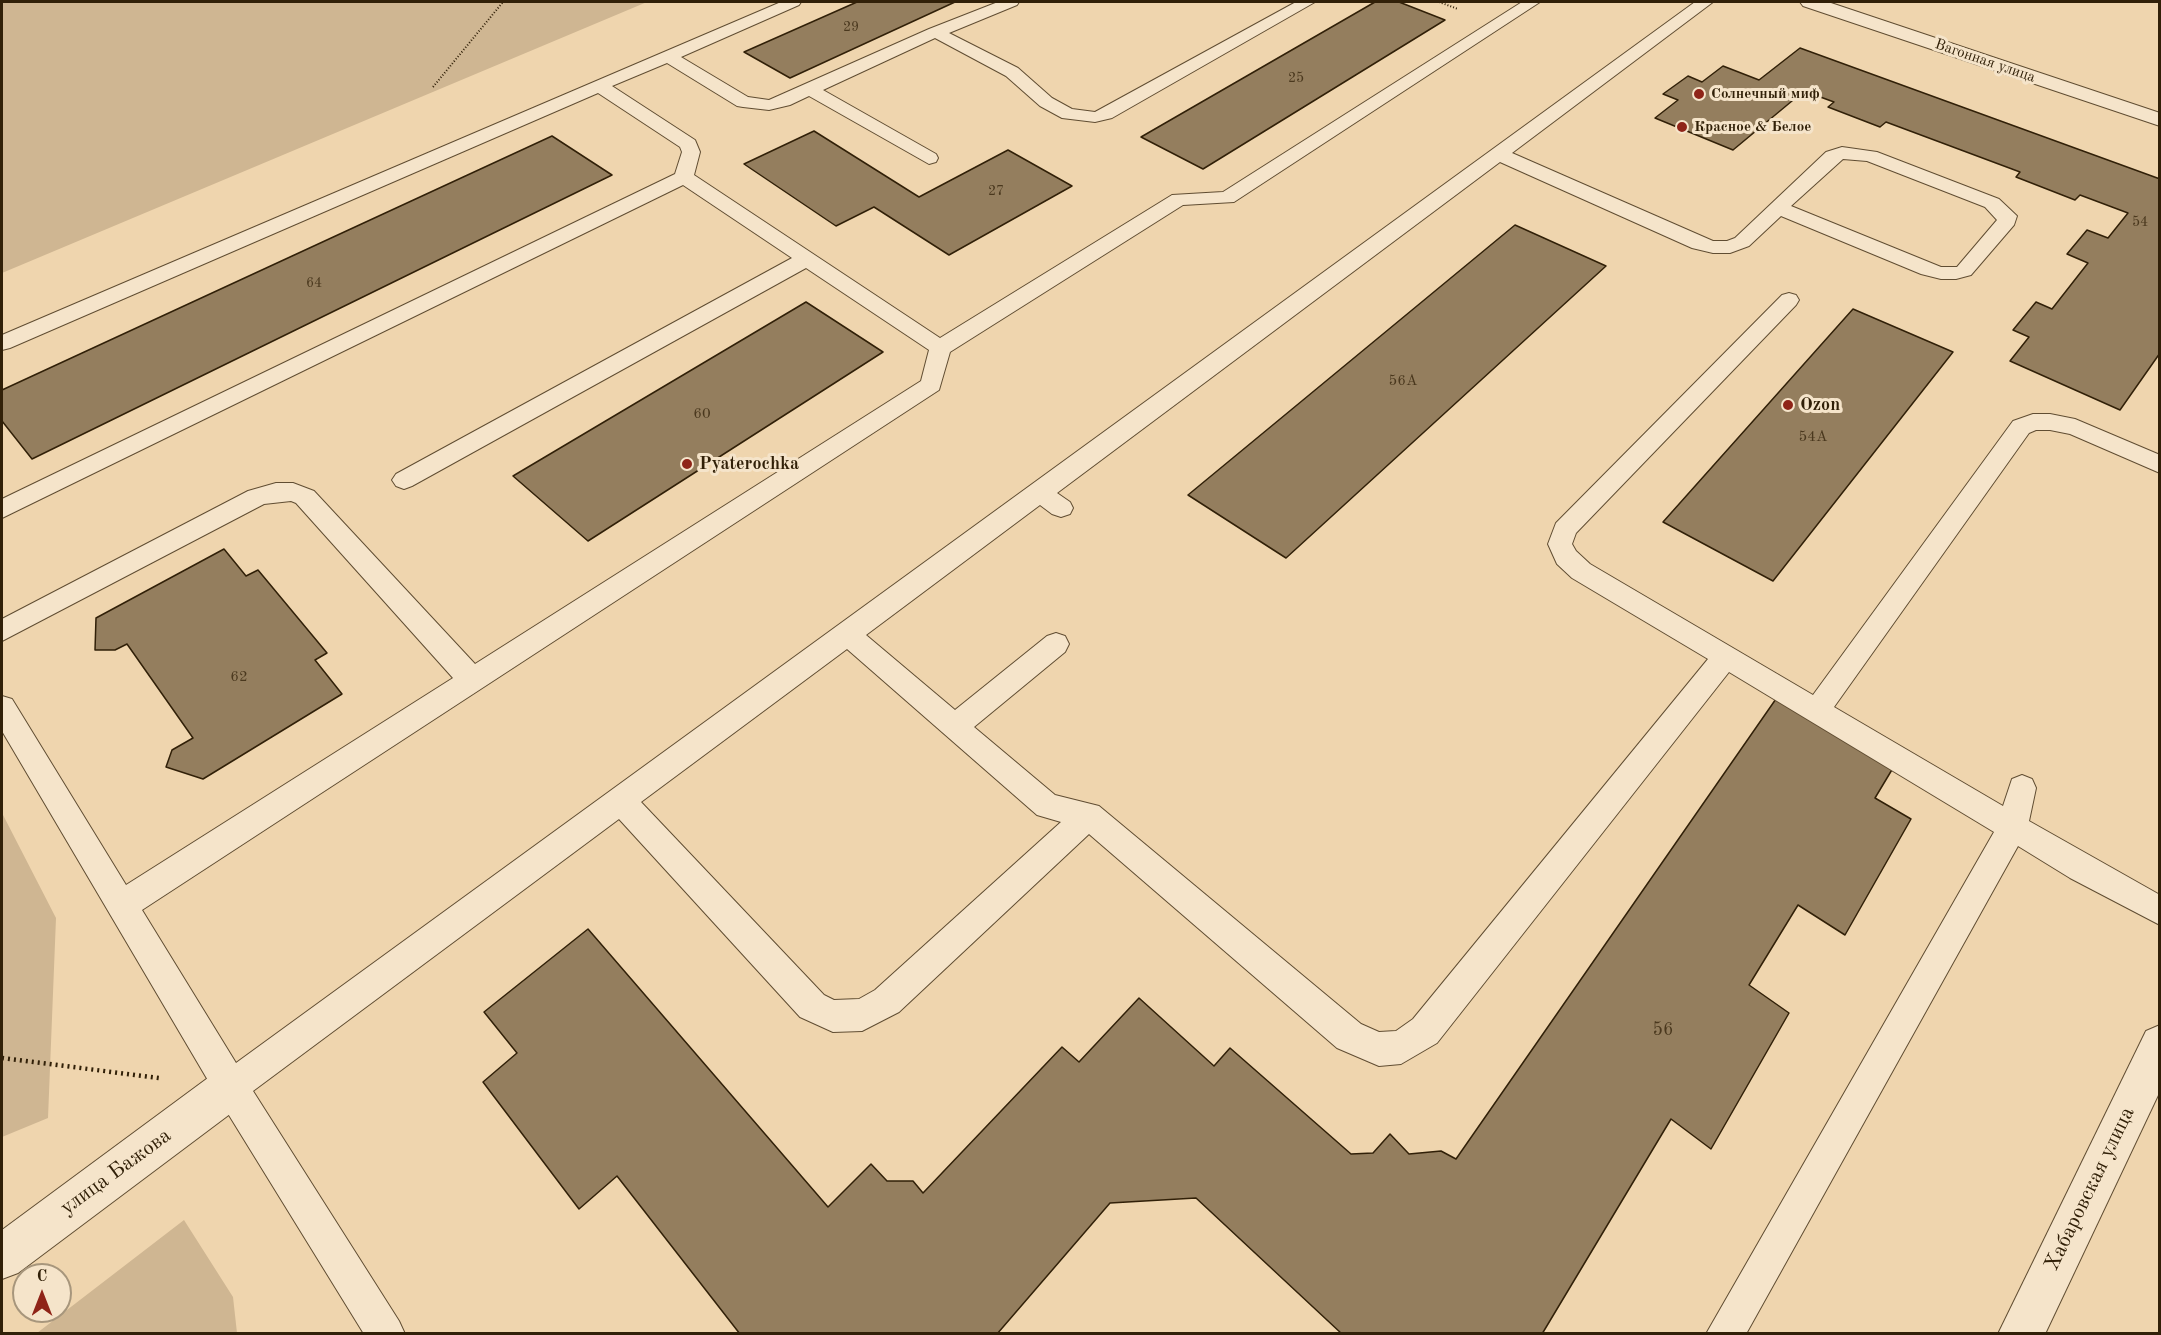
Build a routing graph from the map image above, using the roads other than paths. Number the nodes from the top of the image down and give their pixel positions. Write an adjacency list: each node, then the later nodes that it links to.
1 (793, 2): 8 (lane)
2 (1011, 2): 7 (lane)
3 (1307, 2): 7 (lane)
4 (1532, 2): 19 (lane)
5 (1705, 2): 12 (lane)
6 (1810, 2): 11 (street, Вагонная улица)
7 (935, 32): 10 (lane)
8 (668, 56): 9 (lane); 10 (lane)
9 (598, 85): 14 (lane); 18 (lane)
10 (809, 89): 13 (lane)
11 (2160, 120)
12 (1498, 154): 15 (lane); 22 (lane)
13 (929, 158)
14 (684, 177): 16 (lane); 23 (lane)
15 (1778, 208): 15 (lane)
16 (806, 259): 19 (lane); 21 (lane)
17 (1789, 300): 28 (lane)
18 (2, 343)
19 (940, 348): 29 (lane)
20 (2160, 465): 31 (lane)
21 (404, 480)
22 (1039, 492): 24 (lane); 26 (lane)
23 (2, 508)
24 (1061, 508)
25 (2, 632): 29 (lane)
26 (847, 634): 32 (lane); 34 (lane)
27 (1056, 644): 32 (lane)
28 (1726, 656): 31 (lane); 35 (lane)
29 (472, 680): 37 (lane)
30 (2, 707): 37 (lane)
31 (1817, 710): 36 (lane)
32 (954, 727): 35 (lane)
33 (2022, 788): 36 (lane)
34 (621, 801): 35 (lane); 40 (lane)
35 (1089, 815)
36 (2013, 826): 38 (lane); 43 (lane)
37 (121, 906): 40 (lane)
38 (2160, 911)
39 (2159, 1050): 44 (street, Хабаровская улица)
40 (231, 1087): 41 (street, улица Бажова); 42 (lane)
41 (2, 1257)
42 (386, 1334)
43 (1725, 1334)
44 (2021, 1334)

